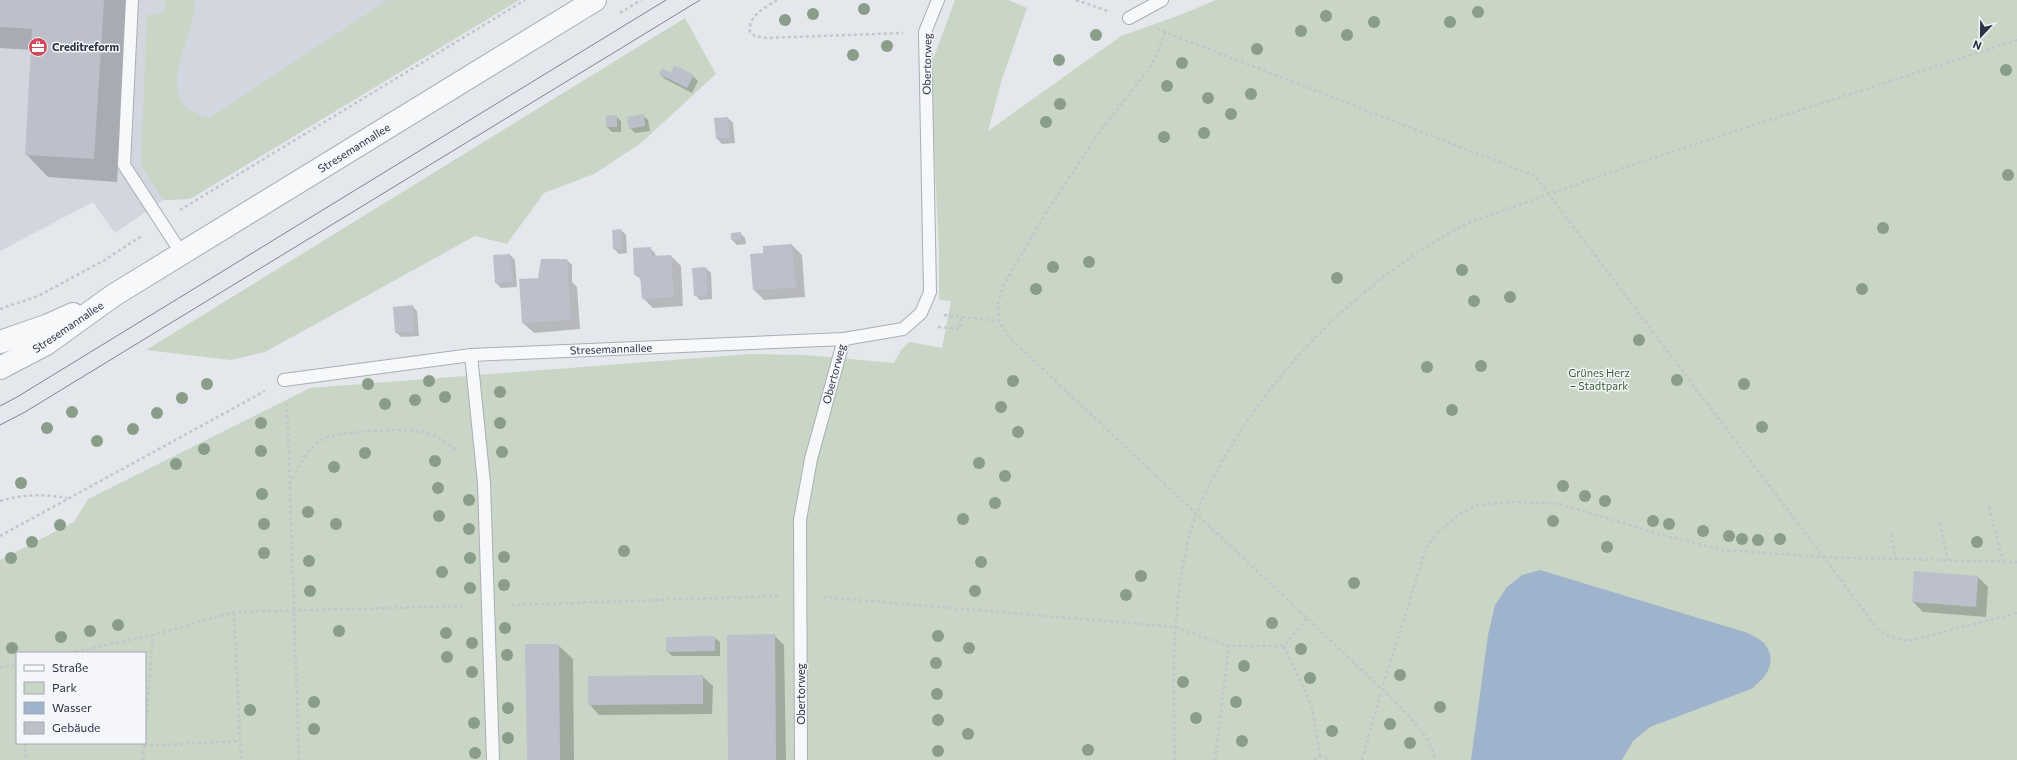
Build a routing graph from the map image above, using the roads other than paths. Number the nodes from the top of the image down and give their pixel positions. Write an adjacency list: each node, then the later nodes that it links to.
1 (132, 0): 6 (lane)
2 (595, 0): 6 (street, Stresemannallee)
3 (938, 0): 8 (lane, Obertorweg)
4 (1162, 0): 5 (lane)
5 (1129, 18)
6 (182, 254): 7 (street, Stresemannallee)
7 (114, 295): 9 (street, Stresemannallee); 11 (street, Stresemannallee)
8 (844, 339): 10 (lane, Stresemannallee); 14 (lane, Obertorweg)
9 (0, 342)
10 (471, 355): 12 (lane, Stresemannallee); 13 (lane)
11 (0, 368)
12 (284, 380)
13 (493, 760)
14 (801, 760)

